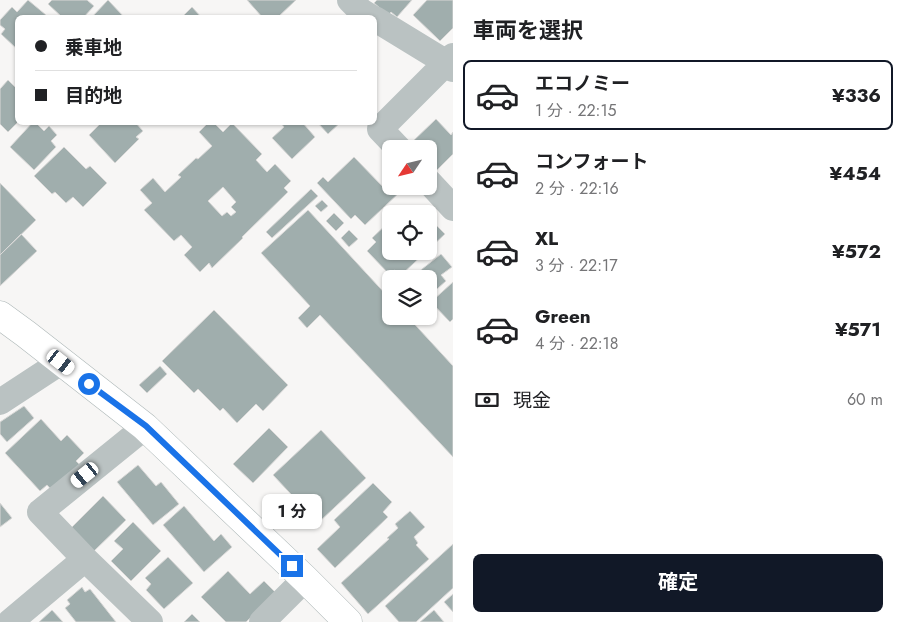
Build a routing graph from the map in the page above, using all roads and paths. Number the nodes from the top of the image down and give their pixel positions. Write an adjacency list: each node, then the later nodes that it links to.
1 (350, 0): 2 (street)
2 (368, 15)
3 (377, 20): 4 (street)
4 (451, 63): 5 (street)
5 (390, 140)
6 (438, 192): 7 (street)
7 (453, 208)
8 (0, 316): 9 (street)
9 (61, 362): 10 (street); 11 (street)
10 (0, 402)
11 (146, 426): 12 (street); 13 (street)
12 (85, 559): 14 (street); 15 (street)
13 (305, 579): 16 (street); 17 (street)
14 (10, 622)
15 (150, 622)
16 (262, 622)
17 (348, 622)

